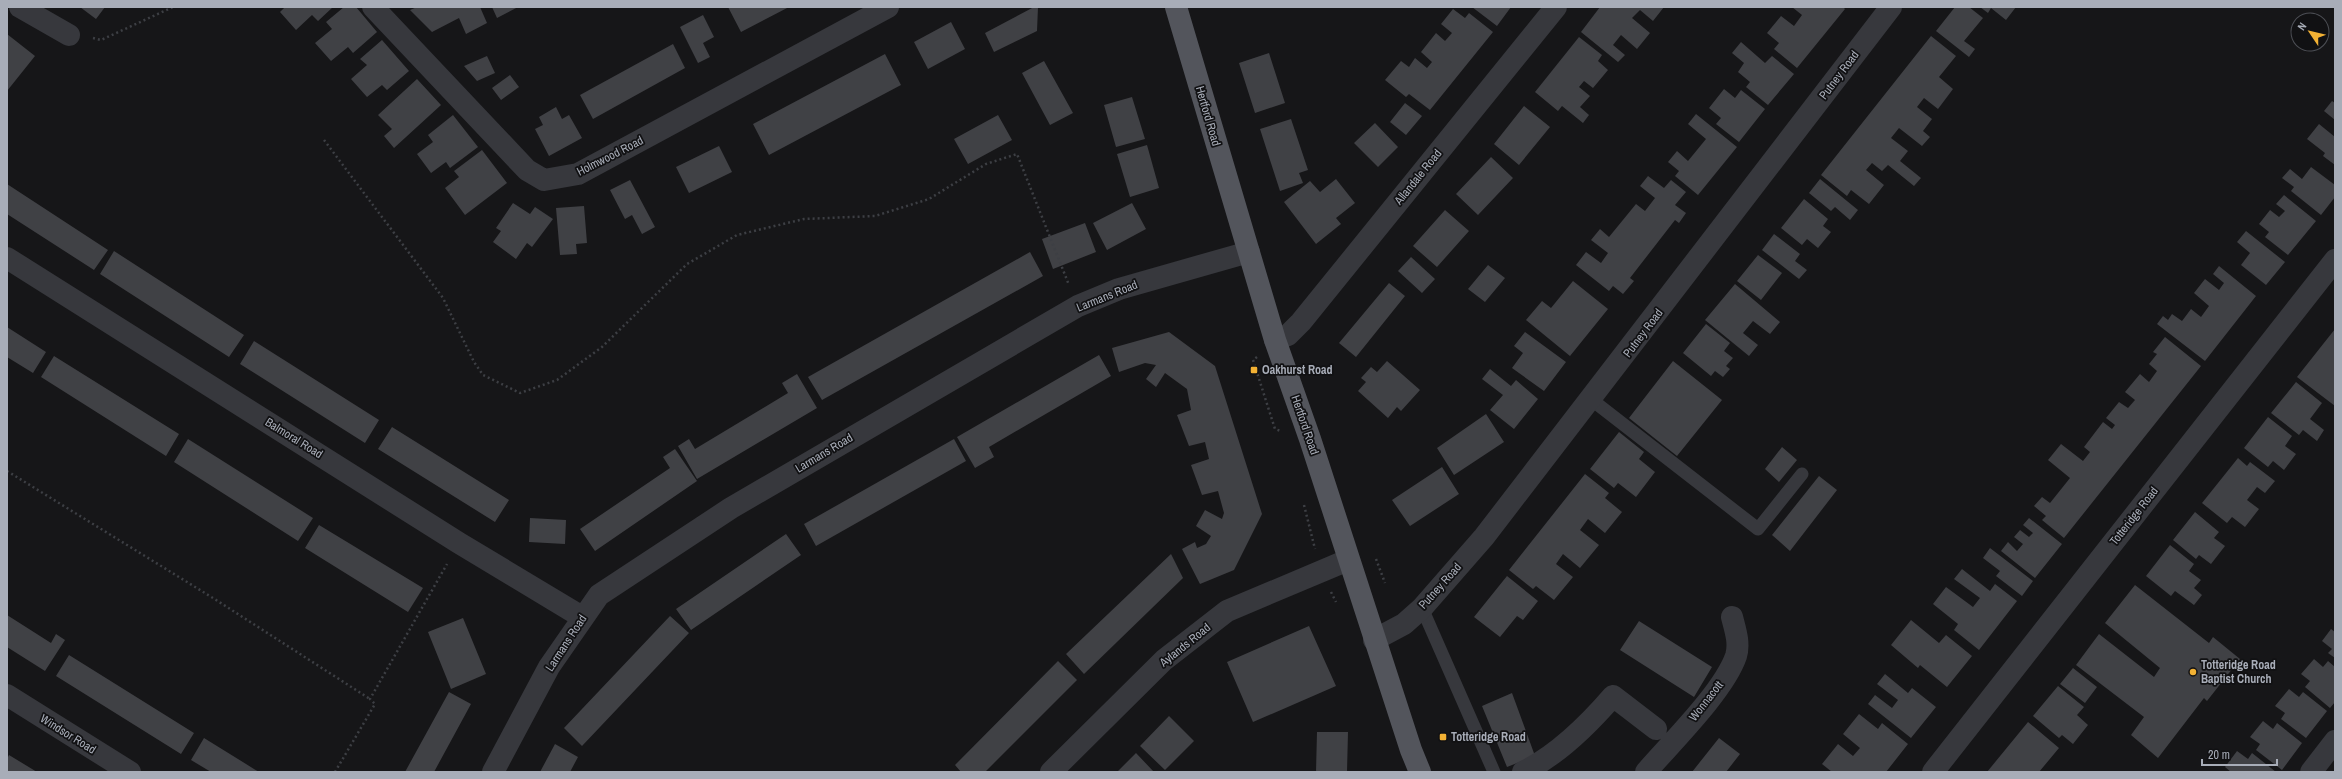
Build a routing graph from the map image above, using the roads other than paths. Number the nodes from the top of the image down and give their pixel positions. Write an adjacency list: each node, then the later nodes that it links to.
1 (20, 7): 7 (street)
2 (374, 7): 3 (street, Holmwood Road)
3 (888, 7)
4 (1176, 7): 8 (main road, Hertford Road)
5 (1556, 7): 11 (street, Allandale Road)
6 (1891, 7): 12 (street, Putney Road)
7 (69, 35)
8 (1249, 252): 11 (main road, Hertford Road); 16 (street, Larmans Road)
9 (7, 258): 16 (street, Balmoral Road)
10 (2335, 260): 29 (street, Totteridge Road)
11 (1275, 340): 14 (main road, Hertford Road)
12 (1592, 400): 13 (lane); 15 (street, Putney Road)
13 (1802, 474)
14 (1348, 560): 18 (main road, Hertford Road); 25 (street, Aylands Road)
15 (1422, 608): 18 (street, Putney Road); 26 (lane)
16 (582, 617): 24 (street, Larmans Road)
17 (1732, 617): 28 (street, Wonnacott)
18 (1374, 640): 22 (main road, Hertford Road)
19 (7, 696): 23 (street, Windsor Road)
20 (1656, 729): 27 (street)
21 (2335, 741): 30 (street)
22 (1418, 771)
23 (130, 772)
24 (493, 772)
25 (1051, 772)
26 (1494, 772)
27 (1523, 772)
28 (1646, 772)
29 (1933, 772)
30 (2311, 772)

